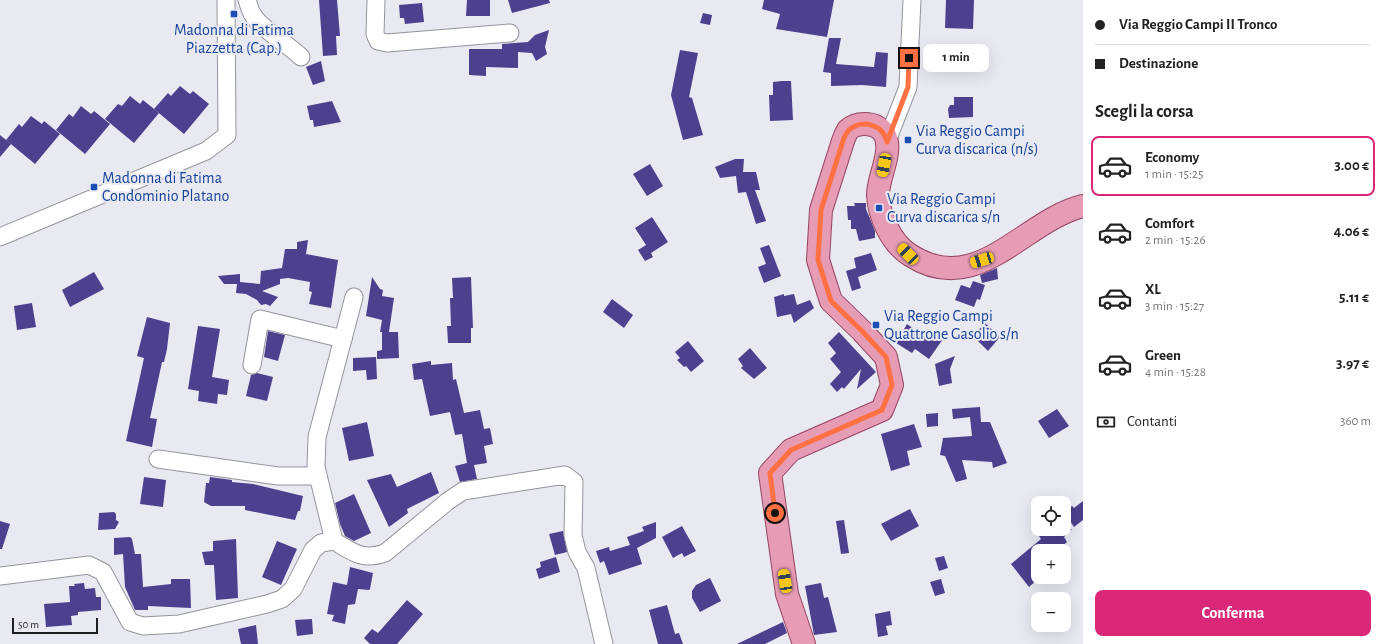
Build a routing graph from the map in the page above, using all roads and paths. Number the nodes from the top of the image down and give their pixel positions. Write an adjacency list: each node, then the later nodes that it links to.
1 (226, 0): 9 (street)
2 (248, 0): 6 (street)
3 (376, 0): 5 (street)
4 (912, 0): 7 (street)
5 (510, 32)
6 (301, 57)
7 (887, 142): 8 (main road); 18 (main road)
8 (1083, 206)
9 (0, 237)
10 (354, 297): 11 (street)
11 (343, 339): 12 (street); 14 (street)
12 (252, 365)
13 (158, 459): 14 (street)
14 (318, 476): 15 (street)
15 (334, 540): 16 (street); 17 (street)
16 (0, 576)
17 (604, 644)
18 (804, 644)

